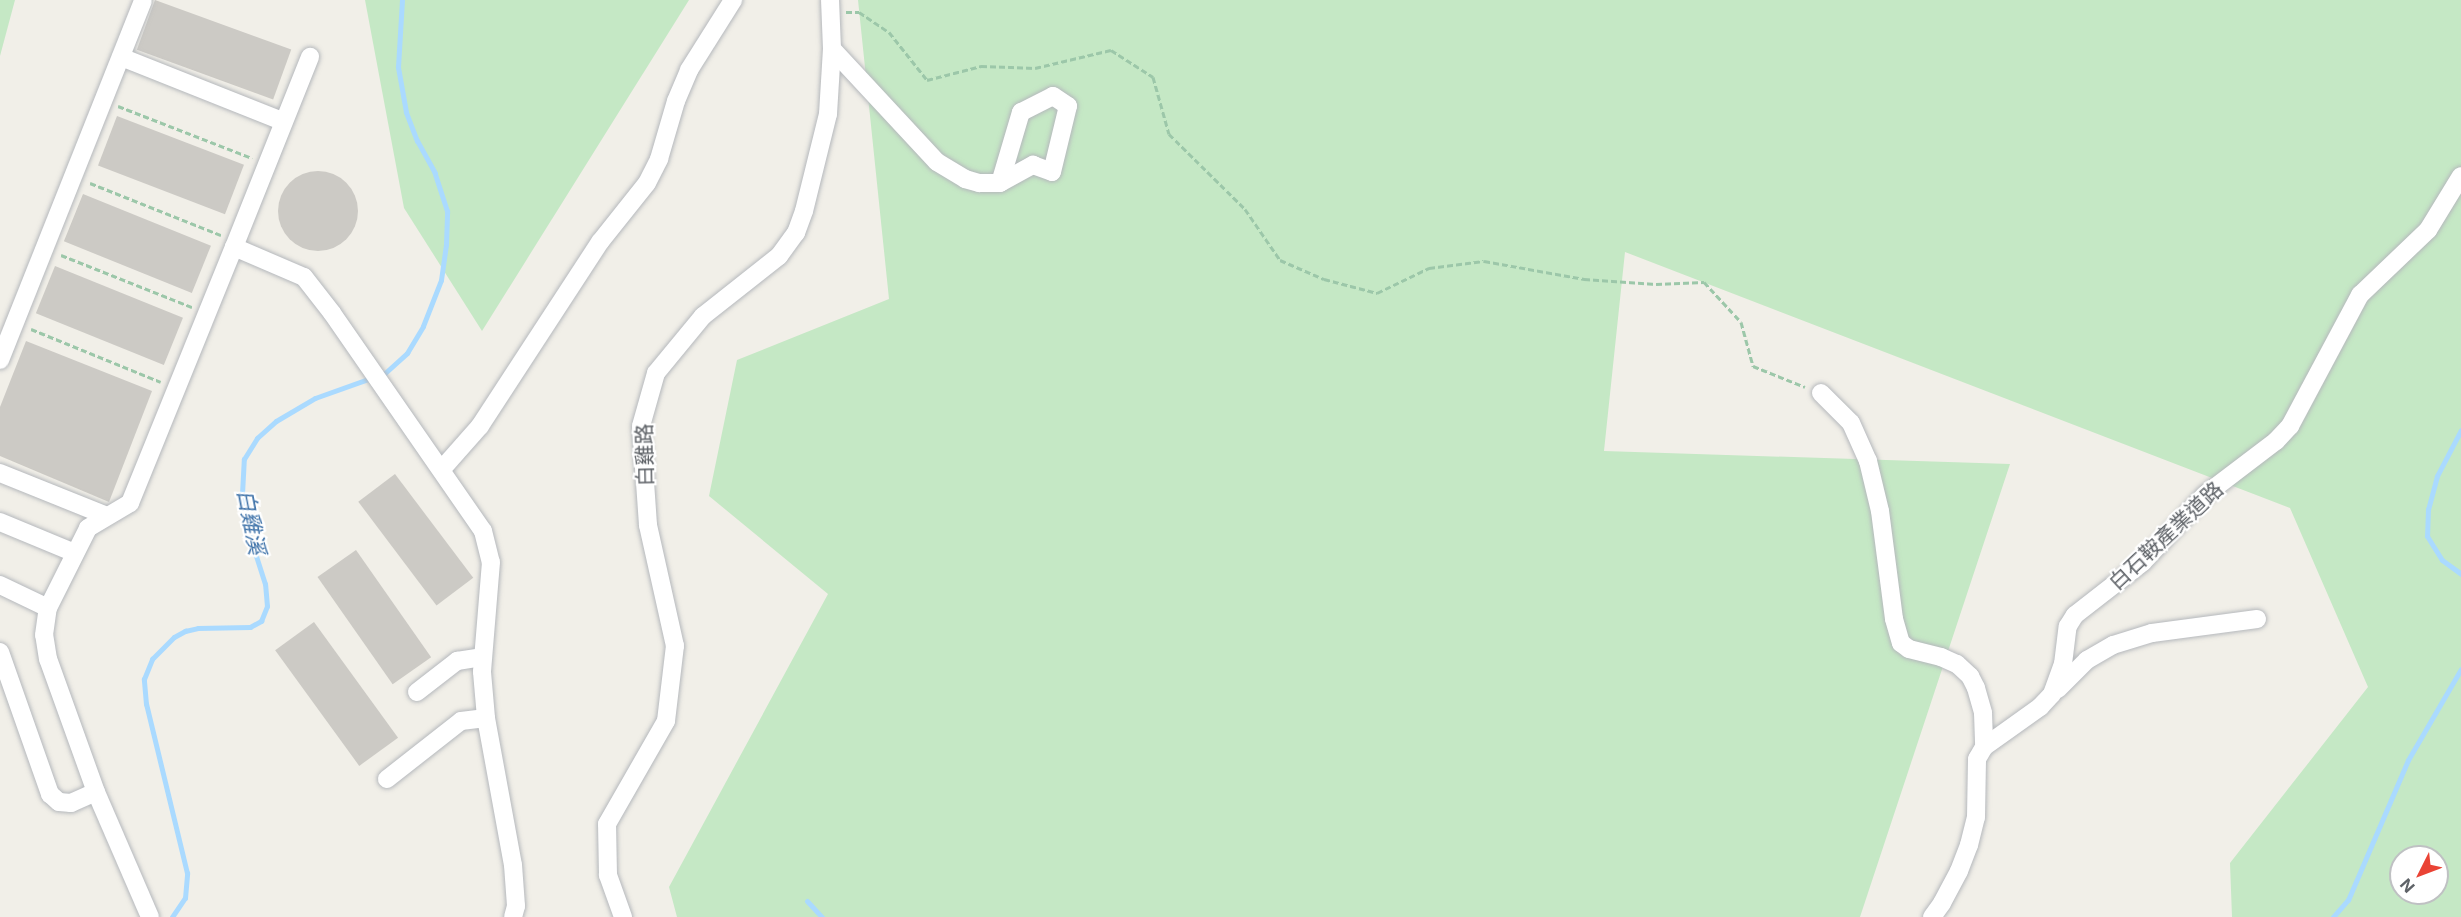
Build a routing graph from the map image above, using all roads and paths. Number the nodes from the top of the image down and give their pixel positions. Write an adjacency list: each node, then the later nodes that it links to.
1 (733, 0): 20 (street)
2 (143, 1): 5 (street)
3 (830, 5): 4 (street, 白雞路); 19 (path)
4 (832, 48): 11 (street); 38 (street, 白雞路)
5 (120, 57): 7 (street); 8 (street)
6 (310, 57): 8 (street)
7 (103, 101): 9 (path); 10 (street)
8 (284, 122): 9 (street)
9 (267, 164): 13 (street)
10 (73, 176): 13 (path); 14 (street)
11 (1000, 183): 11 (street)
12 (2458, 185): 31 (street, 白石鞍產業道路)
13 (235, 244): 15 (street); 20 (street)
14 (45, 248): 15 (path); 16 (street)
15 (207, 313): 18 (street)
16 (15, 322): 17 (street); 18 (path)
17 (0, 360)
18 (177, 388): 22 (street)
19 (1821, 393): 33 (street)
20 (442, 469): 29 (street)
21 (0, 473): 22 (street)
22 (107, 516): 24 (street)
23 (0, 522): 24 (street)
24 (75, 553): 26 (street)
25 (0, 585): 26 (street)
26 (48, 608): 35 (street)
27 (2257, 619): 31 (street)
28 (0, 652): 35 (street)
29 (482, 657): 30 (street); 32 (street)
30 (417, 692)
31 (2052, 694): 33 (street, 白石鞍產業道路)
32 (486, 718): 34 (street); 37 (street)
33 (1984, 747): 39 (street)
34 (387, 779)
35 (96, 792): 36 (street)
36 (150, 917)
37 (513, 917)
38 (623, 917)
39 (1932, 917)

